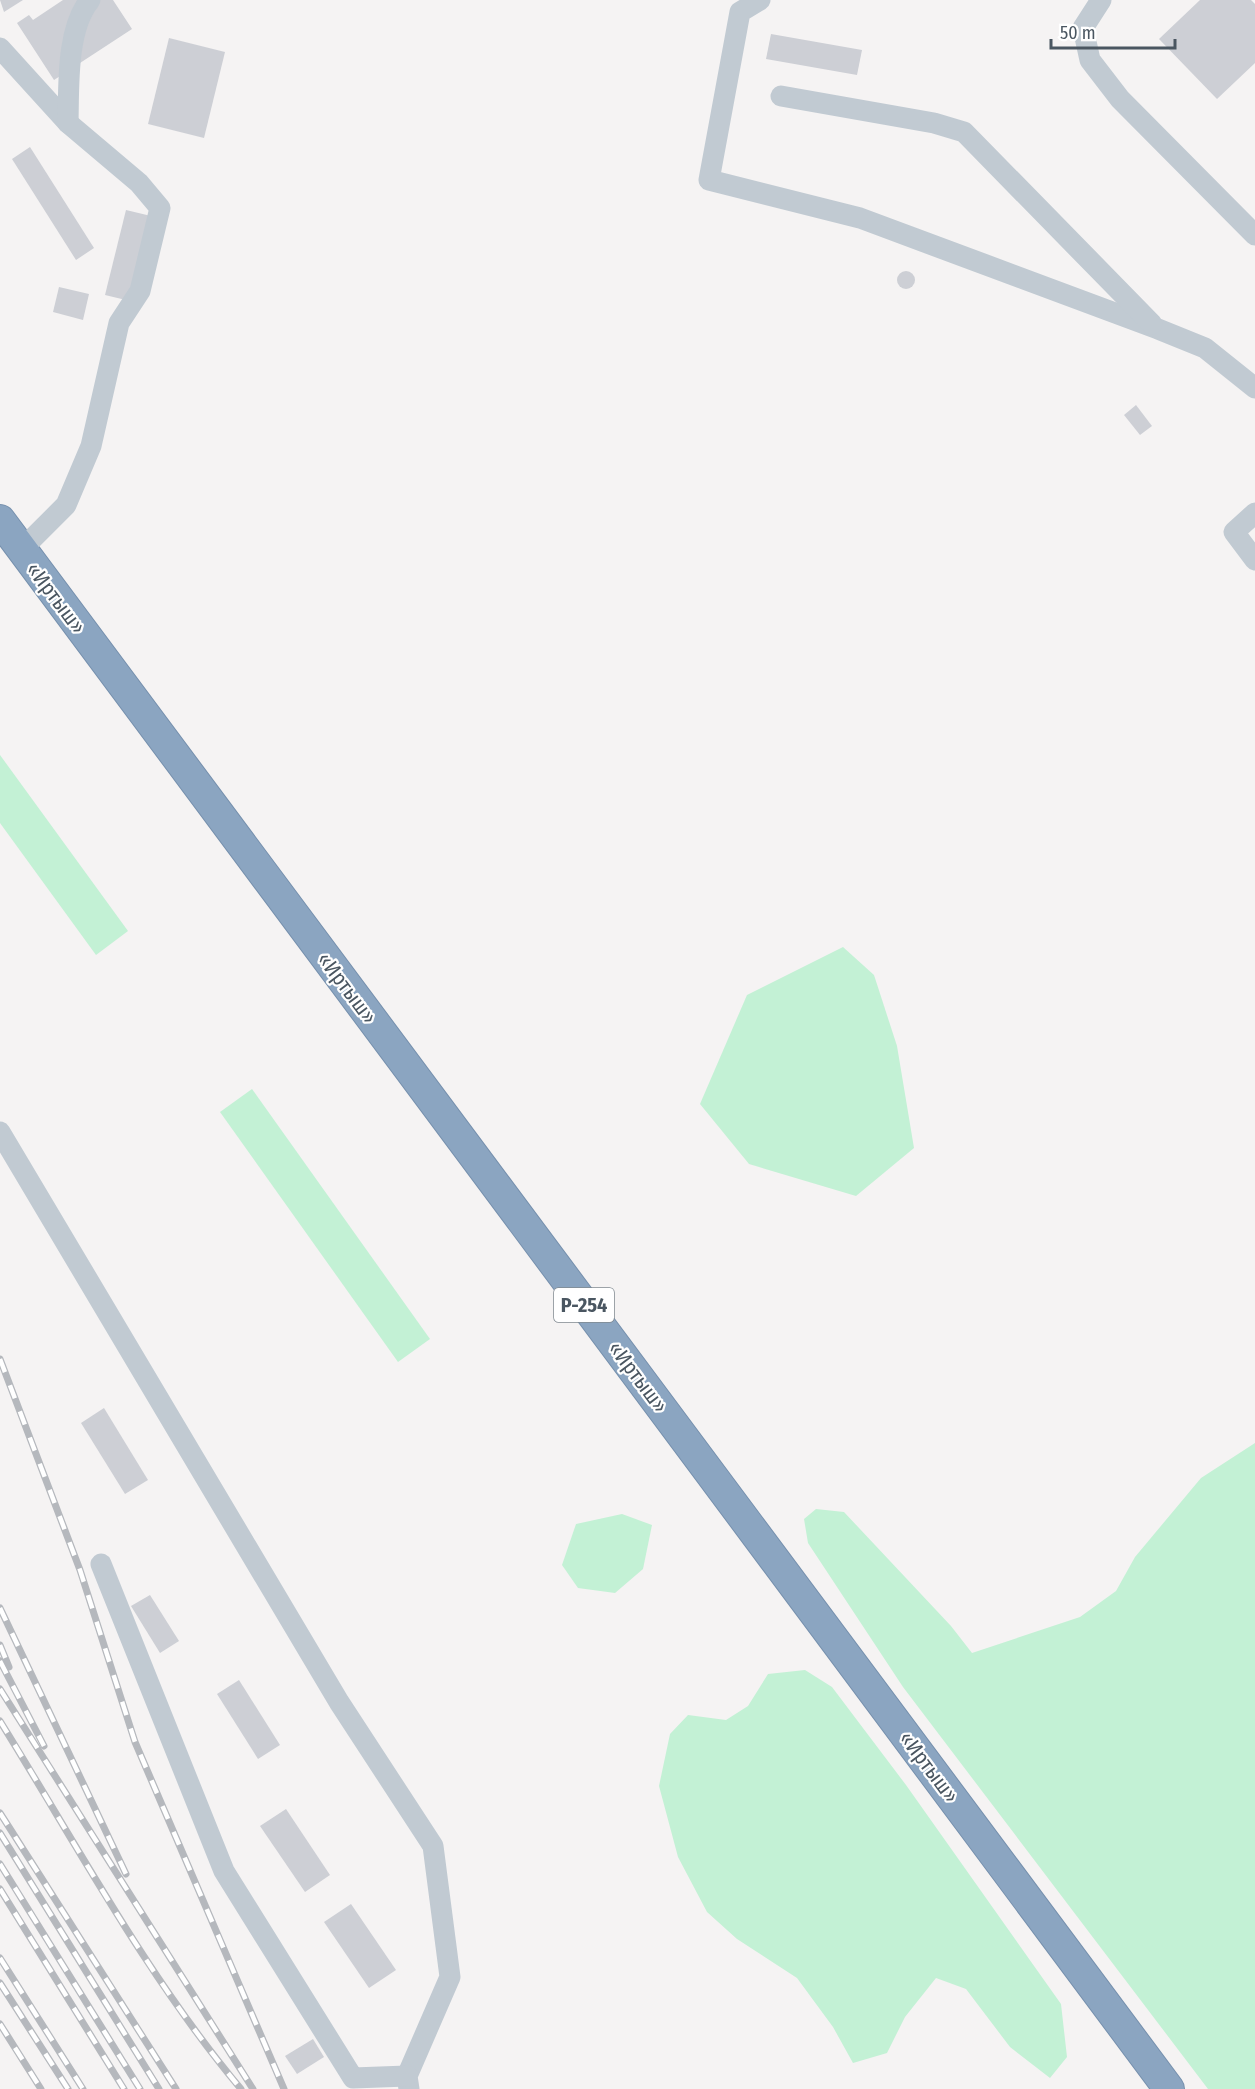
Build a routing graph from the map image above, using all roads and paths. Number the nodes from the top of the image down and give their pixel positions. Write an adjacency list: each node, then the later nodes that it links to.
1 (90, 0): 6 (lane)
2 (760, 0): 8 (lane)
3 (1101, 0): 7 (lane)
4 (0, 48): 6 (lane)
5 (781, 96): 8 (lane)
6 (68, 123): 12 (lane)
7 (1255, 235)
8 (1158, 329): 9 (lane)
9 (1255, 388)
10 (1255, 513): 13 (lane)
11 (0, 520): 12 (highway, «Иртыш» / Р-254)
12 (21, 550): 17 (highway, «Иртыш» / Р-254)
13 (1255, 560)
14 (0, 1131): 16 (lane)
15 (100, 1564): 16 (lane)
16 (408, 2083)
17 (1169, 2089)

